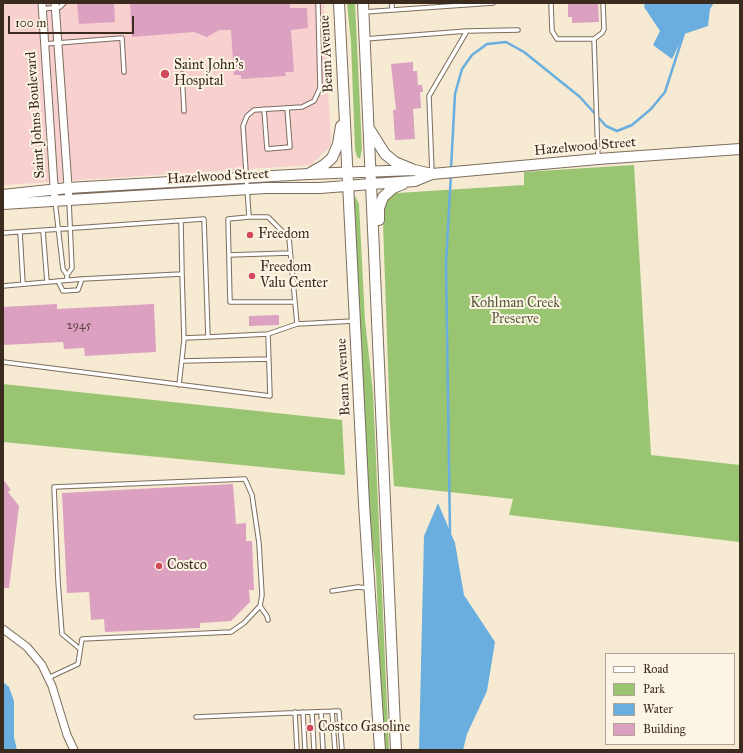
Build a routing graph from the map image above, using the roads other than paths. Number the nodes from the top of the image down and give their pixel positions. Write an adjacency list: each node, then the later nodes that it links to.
1 (64, 3): 9 (lane)
2 (318, 3): 22 (lane)
3 (339, 3): 25 (street, Beam Avenue)
4 (392, 3): 13 (lane)
5 (415, 3): 12 (lane)
6 (493, 3): 12 (lane)
7 (551, 3): 17 (lane)
8 (603, 3): 17 (lane)
9 (55, 5): 10 (lane); 18 (street, Saint Johns Boulevard)
10 (42, 6): 19 (street, Saint Johns Boulevard)
11 (363, 8): 13 (lane); 16 (street)
12 (415, 8): 13 (lane)
13 (392, 10)
14 (518, 30): 15 (lane)
15 (467, 31): 16 (lane); 33 (lane)
16 (364, 39): 26 (street)
17 (594, 40): 28 (lane)
18 (58, 42): 19 (lane); 20 (lane); 38 (street, Saint Johns Boulevard)
19 (44, 44): 40 (street, Saint Johns Boulevard)
20 (124, 72)
21 (182, 74): 24 (lane)
22 (287, 108): 23 (lane); 23 (lane)
23 (264, 109): 34 (lane)
24 (184, 110)
25 (344, 110): 31 (street, Beam Avenue); 32 (street)
26 (368, 125): 29 (street); 30 (street)
27 (740, 149): 28 (street, Hazelwood Street)
28 (598, 159): 33 (street, Hazelwood Street)
29 (414, 170): 30 (street, Hazelwood Street); 33 (street, Hazelwood Street)
30 (370, 172): 31 (street, Hazelwood Street); 36 (street)
31 (348, 173): 32 (street, Hazelwood Street); 37 (street, Beam Avenue)
32 (308, 174): 34 (street, Hazelwood Street)
33 (432, 174): 35 (street, Hazelwood Street)
34 (246, 177): 38 (street, Hazelwood Street); 39 (lane)
35 (415, 180): 36 (street, Hazelwood Street); 62 (street)
36 (371, 184): 37 (street, Hazelwood Street); 62 (street)
37 (348, 186): 39 (street, Hazelwood Street); 64 (street, Beam Avenue)
38 (68, 188): 40 (street, Hazelwood Street); 42 (street, Saint Johns Boulevard)
39 (247, 189): 42 (street, Hazelwood Street); 45 (lane)
40 (54, 190): 41 (street, Hazelwood Street); 43 (street, Saint Johns Boulevard)
41 (3, 195)
42 (69, 200): 43 (street, Hazelwood Street); 47 (lane)
43 (55, 201): 44 (street, Hazelwood Street); 48 (lane)
44 (3, 204)
45 (250, 217): 52 (lane); 53 (lane)
46 (181, 221): 47 (lane); 55 (lane); 67 (lane)
47 (70, 229): 48 (lane); 54 (lane)
48 (58, 230): 49 (lane); 54 (lane)
49 (43, 231): 50 (lane); 59 (lane)
50 (20, 232): 51 (lane); 60 (lane)
51 (3, 233)
52 (290, 252): 53 (lane); 63 (lane)
53 (228, 255): 63 (lane)
54 (67, 274): 57 (lane)
55 (182, 274): 56 (lane); 68 (lane)
56 (82, 279): 57 (lane); 58 (lane)
57 (67, 280): 58 (lane)
58 (58, 281): 59 (lane)
59 (47, 282): 60 (lane)
60 (24, 284): 61 (lane)
61 (3, 286)
62 (376, 300): 94 (street)
63 (295, 302): 65 (lane)
64 (355, 321): 65 (lane); 73 (street, Beam Avenue)
65 (297, 324): 66 (lane)
66 (268, 334): 67 (lane); 69 (lane)
67 (208, 337): 68 (lane)
68 (184, 338): 70 (lane)
69 (269, 359): 70 (lane); 72 (lane)
70 (182, 361): 72 (lane)
71 (3, 362): 72 (lane)
72 (179, 385)
73 (370, 588): 74 (lane); 93 (street, Beam Avenue)
74 (332, 591)
75 (260, 606): 76 (lane); 78 (lane); 78 (lane)
76 (268, 620)
77 (3, 628): 79 (street)
78 (80, 649): 79 (lane)
79 (48, 678): 86 (street)
80 (332, 711): 84 (lane); 91 (lane); 92 (lane)
81 (295, 712): 82 (lane); 85 (lane); 87 (lane)
82 (303, 712): 83 (lane); 88 (lane)
83 (312, 712): 84 (lane); 89 (lane)
84 (321, 712): 90 (lane)
85 (196, 717)
86 (74, 750)
87 (297, 750)
88 (305, 750)
89 (314, 750)
90 (323, 750)
91 (334, 750)
92 (342, 750)
93 (380, 750)
94 (396, 750)

